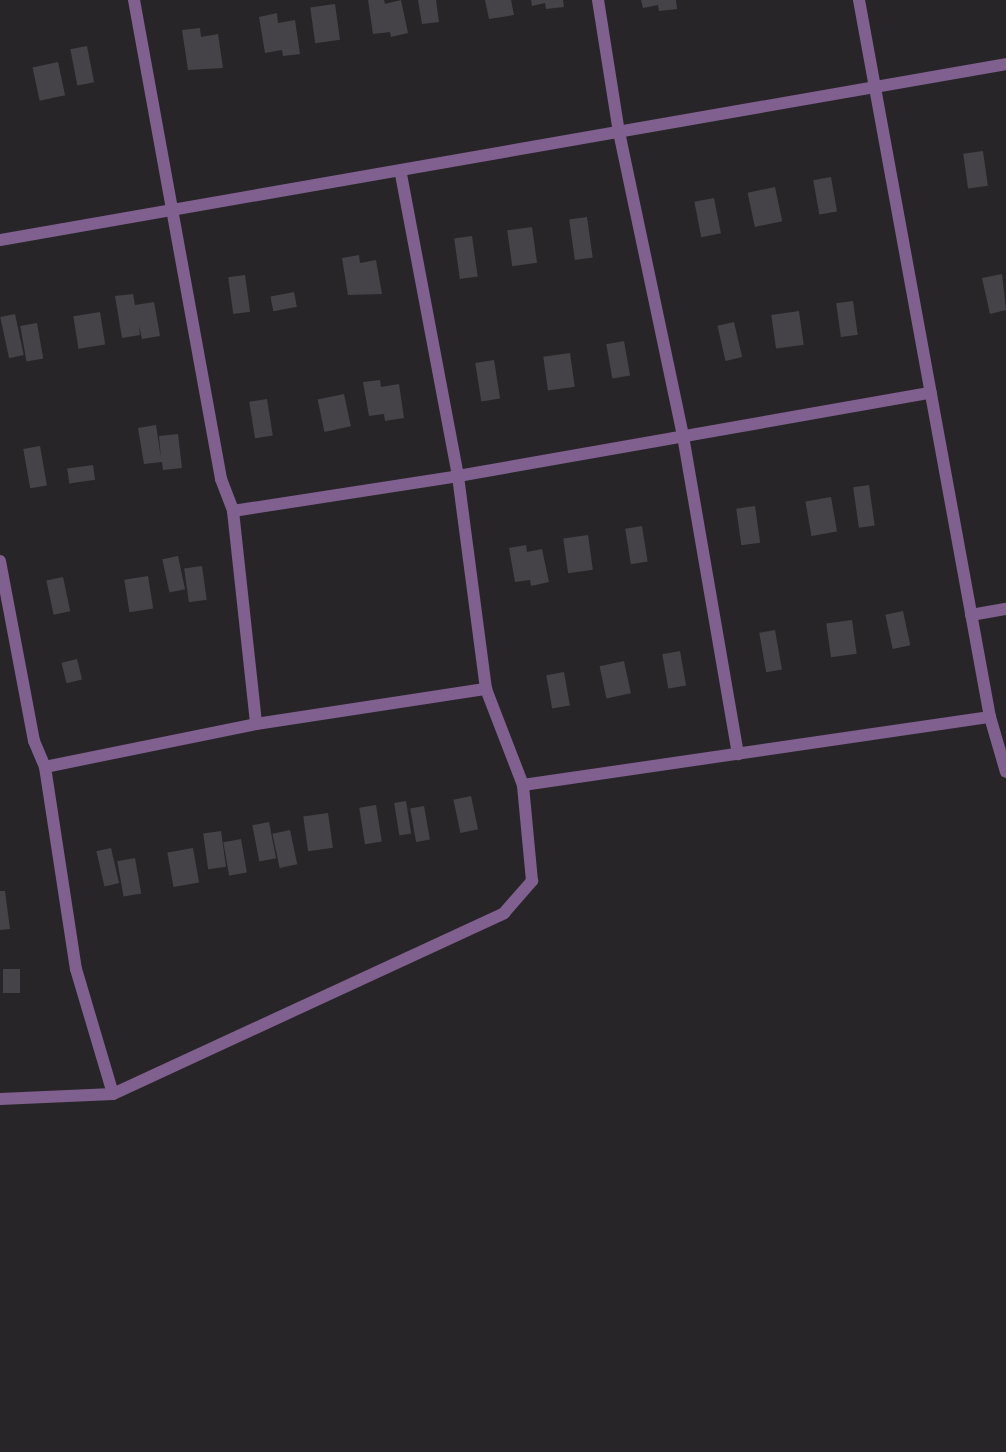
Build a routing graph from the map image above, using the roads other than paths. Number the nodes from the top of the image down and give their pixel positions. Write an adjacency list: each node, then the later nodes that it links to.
1 (134, 0): 8 (street)
2 (598, 0): 6 (street)
3 (859, 0): 5 (street)
4 (1006, 64): 5 (street)
5 (875, 87): 6 (street); 10 (street)
6 (619, 132): 7 (street); 11 (street)
7 (400, 170): 8 (street); 12 (street)
8 (171, 210): 9 (street); 13 (street)
9 (0, 240)
10 (931, 393): 11 (street); 16 (street)
11 (683, 436): 12 (street); 20 (street)
12 (458, 476): 13 (street); 17 (street)
13 (233, 510): 19 (street)
14 (0, 561): 21 (street)
15 (1006, 609): 16 (street)
16 (971, 615): 18 (street)
17 (486, 689): 19 (street); 23 (street)
18 (990, 717): 20 (street); 22 (street)
19 (256, 724): 21 (street)
20 (738, 754): 23 (street)
21 (45, 767): 24 (street)
22 (1006, 772)
23 (523, 785): 24 (street)
24 (113, 1094): 25 (street)
25 (0, 1099)

